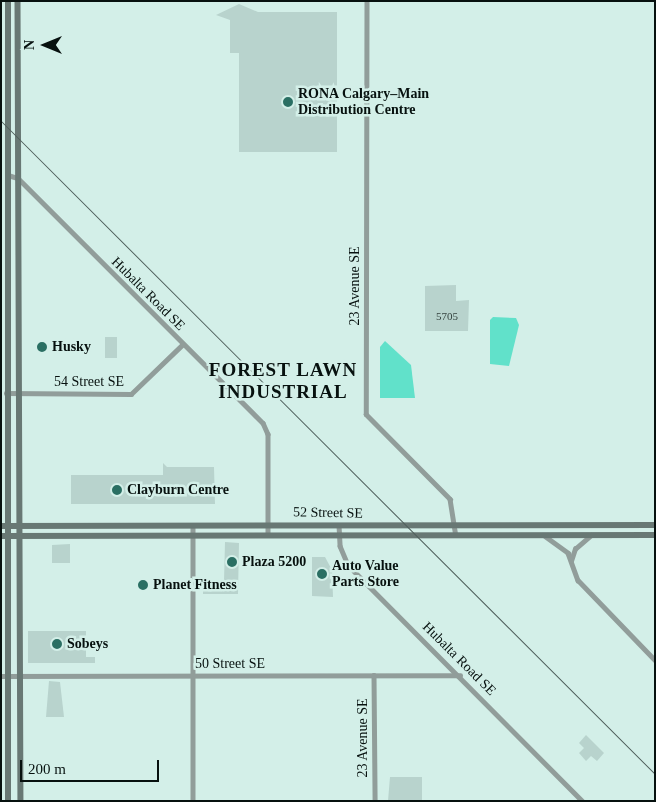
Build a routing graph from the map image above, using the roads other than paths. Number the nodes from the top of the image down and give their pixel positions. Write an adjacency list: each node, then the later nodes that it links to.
1 (8, 1): 4 (main road)
2 (18, 1): 5 (main road)
3 (367, 1): 11 (street, 23 Avenue SE)
4 (8, 175): 5 (street, Hubalta Road SE); 7 (main road)
5 (18, 178): 6 (street, Hubalta Road SE); 8 (main road)
6 (182, 345): 8 (street, 54 Street SE); 9 (street, Hubalta Road SE)
7 (5, 393): 8 (street, 54 Street SE); 13 (main road)
8 (19, 393): 14 (main road)
9 (268, 525): 10 (main road, 52 Street SE); 15 (main road, 52 Street SE); 17 (street)
10 (339, 525): 11 (main road, 52 Street SE); 18 (street, Hubalta Road SE)
11 (456, 525): 12 (main road, 52 Street SE); 19 (street, 23 Avenue SE)
12 (655, 525)
13 (3, 526): 14 (main road, 52 Street SE); 23 (main road)
14 (20, 526): 15 (main road, 52 Street SE); 24 (main road)
15 (193, 526): 16 (street)
16 (193, 535): 17 (main road, 52 Street SE); 24 (main road, 52 Street SE); 32 (street)
17 (268, 535): 18 (main road, 52 Street SE)
18 (339, 535): 19 (main road, 52 Street SE); 29 (street, Hubalta Road SE)
19 (456, 535): 20 (main road, 52 Street SE)
20 (543, 535): 21 (main road, 52 Street SE); 25 (street)
21 (592, 535): 22 (main road, 52 Street SE); 25 (street)
22 (655, 535)
23 (3, 536): 24 (main road, 52 Street SE); 26 (main road)
24 (20, 536): 31 (main road)
25 (572, 561): 27 (street)
26 (3, 603): 30 (main road)
27 (655, 660)
28 (374, 674): 29 (street, 50 Street SE); 32 (street, 50 Street SE); 37 (street, 23 Avenue SE)
29 (460, 675): 38 (street, Hubalta Road SE)
30 (4, 676): 31 (street, 50 Street SE); 33 (main road)
31 (20, 676): 32 (street, 50 Street SE); 35 (main road)
32 (193, 676): 36 (street)
33 (4, 748): 34 (main road)
34 (8, 801)
35 (21, 801)
36 (193, 801)
37 (374, 801)
38 (582, 801)

